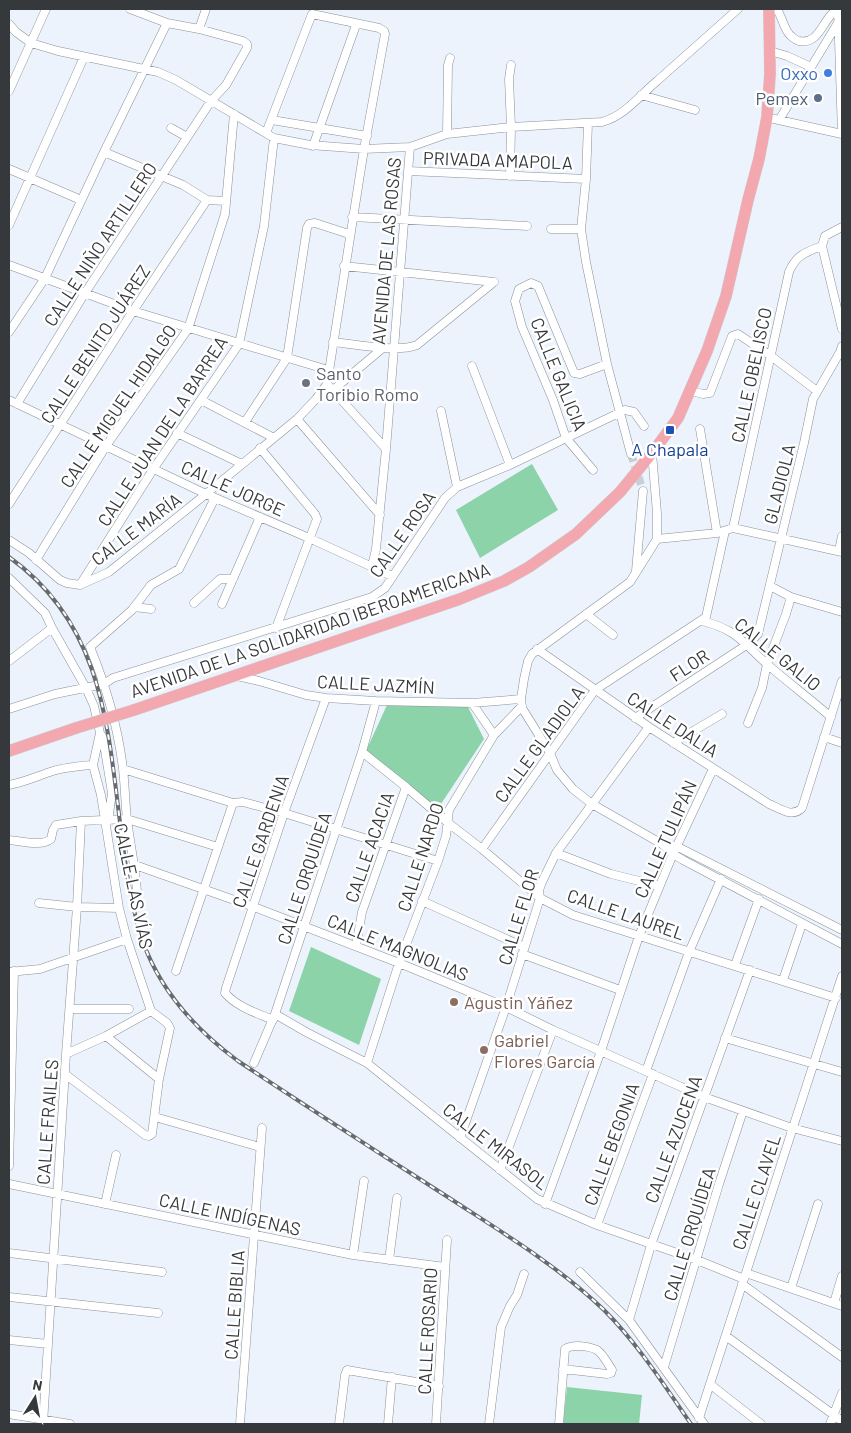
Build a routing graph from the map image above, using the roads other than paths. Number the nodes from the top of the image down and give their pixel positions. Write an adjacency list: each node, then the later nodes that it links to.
1 (46, 9): 13 (street)
2 (130, 9): 9 (street)
3 (206, 9): 12 (street)
4 (738, 9): 23 (street)
5 (769, 9): 14 (highway, AVENIDA DE LA SOLIDARIDAD IBEROAMERICANA)
6 (778, 9): 7 (street)
7 (839, 10): 8 (street)
8 (838, 21): 17 (street); 19 (street)
9 (168, 23): 12 (street); 20 (street)
10 (9, 24): 13 (street)
11 (356, 24): 29 (street); 33 (street); 37 (street)
12 (200, 29): 24 (street, CALLE NIÑO ARTILLERO)
13 (31, 43): 15 (street); 22 (street)
14 (770, 51): 19 (street); 28 (highway, AVENIDA DE LA SOLIDARIDAD IBEROAMERICANA)
15 (84, 57): 20 (street); 48 (street)
16 (450, 58): 35 (street)
17 (841, 62): 21 (street)
18 (512, 65): 31 (street)
19 (811, 67): 28 (street)
20 (144, 68): 24 (street); 43 (street)
21 (841, 80): 25 (street)
22 (9, 91)
23 (640, 95): 26 (street); 30 (street)
24 (211, 101): 27 (street); 38 (street, CALLE NIÑO ARTILLERO)
25 (842, 105): 36 (street)
26 (695, 110)
27 (234, 114): 34 (street); 52 (street, CALLE MIGUEL HIDALGO)
28 (773, 118): 36 (street); 83 (highway, AVENIDA DE LA SOLIDARIDAD IBEROAMERICANA)
29 (272, 120): 33 (street); 34 (street)
30 (588, 124): 31 (street); 49 (street)
31 (511, 126): 35 (street); 47 (street)
32 (171, 128): 38 (street)
33 (319, 128): 37 (street); 40 (street)
34 (266, 133): 39 (street)
35 (448, 134): 41 (street)
36 (842, 134)
37 (367, 136): 42 (street)
38 (187, 137): 46 (street, CALLE NIÑO ARTILLERO)
39 (274, 138): 40 (street); 72 (street, CALLE JUAN DE LA BARREA)
40 (313, 146): 42 (street)
41 (410, 147): 42 (street); 45 (street, AVENIDA DE LAS ROSAS)
42 (364, 149): 53 (street)
43 (104, 152): 46 (street); 50 (street)
44 (9, 169): 48 (street)
45 (408, 171): 47 (street, PRIVADA AMAPOLA); 54 (street, AVENIDA DE LAS ROSAS)
46 (162, 176): 51 (street); 66 (street, CALLE NIÑO ARTILLERO)
47 (510, 176): 49 (street, PRIVADA AMAPOLA)
48 (30, 178): 50 (street); 55 (street)
49 (586, 179): 59 (street)
50 (81, 200): 65 (street)
51 (207, 200): 52 (street); 67 (street, CALLE BENITO JUÁREZ)
52 (226, 201): 68 (street, CALLE MIGUEL HIDALGO)
53 (352, 216): 54 (street); 60 (street)
54 (404, 220): 56 (street); 64 (street, AVENIDA DE LAS ROSAS)
55 (9, 225)
56 (528, 226)
57 (842, 227): 61 (street)
58 (551, 229): 59 (street)
59 (581, 229): 78 (street)
60 (350, 234): 63 (street); 77 (street)
61 (822, 246): 69 (street); 76 (street, CALLE OBELISCO)
62 (9, 266): 65 (street)
63 (344, 266): 64 (street); 71 (street)
64 (400, 272): 75 (street, AVENIDA DE LAS ROSAS); 75 (street)
65 (45, 278): 66 (street); 70 (street)
66 (85, 293): 67 (street); 86 (street, CALLE NIÑO ARTILLERO)
67 (133, 311): 68 (street); 91 (street, CALLE BENITO JUÁREZ)
68 (188, 329): 72 (street); 97 (street, CALLE MIGUEL HIDALGO)
69 (842, 329)
70 (9, 332)
71 (333, 342): 74 (street); 80 (street)
72 (239, 344): 77 (street); 85 (street, CALLE JUAN DE LA BARREA)
73 (842, 346): 84 (street, GLADIOLA)
74 (384, 347): 75 (street); 82 (street)
75 (394, 348): 99 (street, AVENIDA DE LAS ROSAS)
76 (771, 356): 83 (street); 84 (street); 113 (street, CALLE OBELISCO)
77 (287, 358): 80 (street); 90 (street)
78 (607, 364): 88 (street); 96 (street, CALLE GALICIA)
79 (472, 366): 103 (street)
80 (328, 370): 81 (street)
81 (327, 384): 82 (street); 89 (street, CALLE MARÍA)
82 (334, 390): 99 (street)
83 (691, 391): 100 (highway, AVENIDA DE LA SOLIDARIDAD IBEROAMERICANA)
84 (817, 391): 117 (street, GLADIOLA)
85 (201, 400): 90 (street); 94 (street, CALLE JUAN DE LA BARREA)
86 (13, 402): 91 (street, CALLE JORGE)
87 (440, 411): 106 (street)
88 (620, 412): 92 (street); 96 (street, CALLE ROSA); 101 (street)
89 (297, 419): 95 (street, CALLE MARÍA); 111 (street)
90 (245, 422): 95 (street)
91 (60, 425): 97 (street, CALLE JORGE); 110 (street, CALLE BENITO JUÁREZ)
92 (644, 426)
93 (700, 429): 113 (street)
94 (177, 433): 102 (street); 104 (street, CALLE JUAN DE LA BARREA)
95 (274, 438): 98 (street, CALLE MARÍA)
96 (566, 438): 103 (street, CALLE ROSA); 105 (street, CALLE GALICIA)
97 (106, 446): 104 (street, CALLE JORGE); 120 (street, CALLE MIGUEL HIDALGO)
98 (260, 448): 102 (street, CALLE MARÍA); 115 (street)
99 (386, 449): 111 (street, AVENIDA DE LAS ROSAS)
100 (652, 453): 116 (street); 144 (highway, AVENIDA DE LA SOLIDARIDAD IBEROAMERICANA)
101 (631, 454)
102 (242, 464): 108 (street, CALLE MARÍA)
103 (510, 465): 106 (street, CALLE ROSA)
104 (154, 468): 108 (street, CALLE JORGE); 126 (street, CALLE JUAN DE LA BARREA)
105 (593, 470)
106 (457, 487): 123 (street, CALLE ROSA)
107 (643, 491): 122 (street)
108 (206, 494): 109 (street, CALLE JORGE); 126 (street, CALLE MARÍA)
109 (215, 498): 112 (street, CALLE JORGE); 131 (street)
110 (9, 504)
111 (380, 515): 121 (street, AVENIDA DE LAS ROSAS)
112 (260, 517): 115 (street, CALLE JORGE); 125 (street)
113 (725, 530): 116 (street); 117 (street); 135 (street)
114 (842, 536): 119 (street)
115 (310, 538): 121 (street, CALLE JORGE); 137 (street)
116 (657, 539): 122 (street)
117 (781, 539): 119 (street); 127 (street, GLADIOLA)
118 (9, 540): 120 (street, CALLE MARÍA)
119 (841, 552)
120 (36, 560): 126 (street, CALLE MARÍA)
121 (372, 566): 123 (street, CALLE JORGE)
122 (636, 574): 134 (street)
123 (392, 576): 137 (street, CALLE ROSA)
124 (9, 578): 136 (street)
125 (232, 579): 129 (street); 130 (street)
126 (80, 585)
127 (770, 586): 128 (street); 138 (street, GLADIOLA)
128 (791, 596): 133 (street); 143 (street)
129 (194, 603)
130 (222, 604)
131 (134, 607): 132 (street); 146 (street, CALLE LAS VÍAS)
132 (151, 609)
133 (842, 612)
134 (586, 614): 139 (street); 141 (street)
135 (702, 621): 140 (street, CALLE GALIO); 148 (street, CALLE GLADIOLA)
136 (52, 628): 142 (street); 147 (street)
137 (276, 628): 146 (street, CALLE ROSA)
138 (758, 634): 140 (street, FLOR)
139 (614, 635)
140 (748, 644): 143 (street, CALLE GALIO); 156 (street, FLOR)
141 (537, 649): 148 (street, CALLE DALIA); 151 (street)
142 (9, 661)
143 (767, 664): 155 (street, CALLE GALIO); 157 (street)
144 (233, 675): 149 (street, CALLE JAZMÍN); 164 (highway, AVENIDA DE LA SOLIDARIDAD IBEROAMERICANA, bridge)
145 (842, 681): 155 (street)
146 (104, 684): 147 (street); 168 (street, CALLE LAS VÍAS)
147 (86, 688): 153 (street); 159 (street)
148 (595, 690): 156 (street, CALLE DALIA); 166 (street, CALLE GLADIOLA)
149 (326, 698): 150 (street, CALLE JAZMÍN); 174 (street, CALLE GARDENIA)
150 (376, 701): 152 (street, CALLE JAZMÍN); 165 (street, CALLE ORQUÍDEA)
151 (522, 702): 152 (street, CALLE JAZMÍN); 160 (street, CALLE NARDO); 166 (street)
152 (472, 703): 160 (street)
153 (9, 709)
154 (722, 714): 162 (street)
155 (831, 717): 161 (street)
156 (635, 718): 158 (street, CALLE DALIA)
157 (748, 723)
158 (649, 727): 162 (street, CALLE DALIA); 173 (street, CALLE FLOR)
159 (100, 733): 167 (street); 177 (street)
160 (494, 735): 178 (street, CALLE NARDO)
161 (824, 737): 163 (street); 169 (street, CALLE DALIA)
162 (673, 743): 169 (street, CALLE DALIA)
163 (842, 743)
164 (9, 751)
165 (362, 752): 171 (street, CALLE LAUREL); 179 (street, CALLE ORQUÍDEA)
166 (550, 753): 173 (street); 185 (street, CALLE GLADIOLA)
167 (93, 765): 170 (street); 177 (street, CALLE LAS VÍAS)
168 (123, 769): 172 (street); 175 (street, CALLE LAS VÍAS)
169 (713, 769): 183 (street, CALLE TULIPÁN)
170 (9, 785)
171 (406, 787): 178 (street, CALLE LAUREL); 182 (street, CALLE ACACIA)
172 (233, 803): 174 (street); 184 (street)
173 (592, 804): 181 (street); 186 (street, CALLE FLOR)
174 (284, 814): 179 (street); 199 (street, CALLE GARDENIA)
175 (127, 819): 177 (street); 184 (street); 189 (street, CALLE LAS VÍAS)
176 (81, 821): 177 (street); 180 (street); 198 (street, CALLE FRAILES)
177 (106, 821): 200 (street, CALLE LAS VÍAS)
178 (447, 822): 185 (street, CALLE LAUREL); 188 (street, CALLE NARDO)
179 (337, 829): 182 (street); 202 (street, CALLE ORQUÍDEA)
180 (9, 840)
181 (662, 844): 183 (street); 187 (street)
182 (385, 846): 188 (street); 207 (street, CALLE ACACIA)
183 (676, 846): 187 (street, CALLE TULIPÁN); 203 (street)
184 (218, 848): 192 (street)
185 (482, 849): 194 (street, CALLE LAUREL)
186 (556, 853): 191 (street); 194 (street, CALLE FLOR)
187 (673, 854): 190 (street); 191 (street, CALLE TULIPÁN)
188 (438, 861): 196 (street, CALLE NARDO)
189 (135, 865): 192 (street, CALLE MAGNOLIAS); 193 (street, CALLE LAS VÍAS)
190 (721, 879): 195 (street); 209 (street, CALLE BEGONIA)
191 (659, 886): 204 (street, CALLE TULIPÁN)
192 (204, 889): 199 (street, CALLE MAGNOLIAS); 213 (street)
193 (137, 891)
194 (540, 898): 204 (street, CALLE LAUREL); 208 (street, CALLE FLOR)
195 (759, 899): 201 (street); 212 (street)
196 (422, 901): 208 (street); 211 (street, CALLE NARDO)
197 (39, 903): 198 (street)
198 (77, 907): 200 (street); 210 (street, CALLE FRAILES)
199 (254, 907): 202 (street, CALLE MAGNOLIAS); 219 (street, CALLE GARDENIA)
200 (119, 908): 205 (street, CALLE LAS VÍAS)
201 (802, 924): 206 (street); 217 (street)
202 (304, 926): 207 (street, CALLE MAGNOLIAS); 225 (street, CALLE ORQUÍDEA)
203 (842, 930)
204 (639, 936): 209 (street, CALLE LAUREL); 218 (street, CALLE TULIPÁN)
205 (127, 939): 210 (street); 224 (street, CALLE LAS VÍAS)
206 (842, 944)
207 (356, 946): 211 (street, CALLE MAGNOLIAS)
208 (523, 951): 218 (street); 221 (street, CALLE FLOR)
209 (689, 952): 212 (street, CALLE LAUREL); 235 (street, CALLE BEGONIA)
210 (73, 959): 215 (street); 222 (street, CALLE FRAILES)
211 (399, 963): 221 (street, CALLE MAGNOLIAS); 233 (street, CALLE NARDO)
212 (735, 965): 214 (street, CALLE LAUREL)
213 (176, 970)
214 (750, 970): 217 (street, CALLE LAUREL); 229 (street, CALLE AZUCENA)
215 (12, 971): 226 (street)
216 (842, 976): 220 (street, CALLE CLAVEL)
217 (782, 980): 220 (street, CALLE LAUREL)
218 (620, 990): 230 (street, CALLE TULIPÁN)
219 (225, 993): 225 (street, CALLE MIRASOL)
220 (836, 998): 234 (street, CALLE CLAVEL)
221 (506, 1006): 227 (street, CALLE MAGNOLIAS); 245 (street, CALLE FLOR)
222 (70, 1009): 223 (street); 231 (street, CALLE FRAILES)
223 (130, 1009)
224 (151, 1011): 228 (street); 238 (street)
225 (274, 1017): 232 (street, CALLE ORQUÍDEA); 233 (street, CALLE MIRASOL)
226 (11, 1024): 239 (street)
227 (553, 1030): 230 (street, CALLE MAGNOLIAS); 250 (street)
228 (106, 1036): 231 (street); 238 (street)
229 (725, 1038): 234 (street); 240 (street, CALLE AZUCENA)
230 (601, 1051): 235 (street, CALLE MAGNOLIAS); 256 (street, CALLE TULIPÁN)
231 (66, 1054): 237 (street, CALLE FRAILES)
232 (254, 1063)
233 (367, 1063): 245 (street, CALLE MIRASOL)
234 (813, 1064): 236 (street); 244 (street, CALLE CLAVEL)
235 (649, 1072): 240 (street, CALLE MAGNOLIAS); 258 (street, CALLE BEGONIA)
236 (842, 1072)
237 (65, 1074): 242 (street); 253 (street, CALLE FRAILES)
238 (159, 1080): 242 (street)
239 (10, 1084): 249 (street)
240 (704, 1096): 241 (street, CALLE MAGNOLIAS); 261 (street, CALLE AZUCENA)
241 (743, 1111): 244 (street, CALLE MAGNOLIAS); 266 (street, CALLE ORQUÍDEA)
242 (155, 1117): 247 (street)
243 (262, 1128): 247 (street, CALLE BIBLIA)
244 (792, 1128): 246 (street, CALLE MAGNOLIAS); 272 (street, CALLE CLAVEL)
245 (460, 1138): 250 (street, CALLE MIRASOL)
246 (842, 1141)
247 (260, 1147): 259 (street, CALLE BIBLIA)
248 (116, 1155): 255 (street)
249 (9, 1166)
250 (500, 1170): 256 (street, CALLE MIRASOL)
251 (364, 1181): 263 (street)
252 (9, 1184): 253 (street, CALLE INDÍGENAS)
253 (57, 1194): 255 (street, CALLE INDÍGENAS); 264 (street, CALLE FRAILES)
254 (397, 1198): 265 (street)
255 (106, 1204): 259 (street, CALLE INDÍGENAS)
256 (545, 1204): 258 (street, CALLE MIRASOL)
257 (818, 1204): 273 (street)
258 (597, 1225): 261 (street, CALLE MIRASOL)
259 (254, 1235): 263 (street, CALLE INDÍGENAS); 296 (street, CALLE BIBLIA)
260 (447, 1240): 267 (street, CALLE ROSARIO)
261 (652, 1245): 266 (street, CALLE MIRASOL); 279 (street, CALLE AZUCENA)
262 (9, 1253): 264 (street)
263 (353, 1255): 265 (street, CALLE INDÍGENAS)
264 (53, 1259): 268 (street); 275 (street, CALLE FRAILES)
265 (389, 1260): 267 (street, CALLE INDÍGENAS)
266 (697, 1260): 272 (street, CALLE MIRASOL); 284 (street, CALLE ORQUÍDEA)
267 (445, 1267): 288 (street, CALLE ROSARIO)
268 (162, 1272)
269 (580, 1272): 279 (street)
270 (524, 1274): 300 (street)
271 (842, 1276): 276 (street)
272 (744, 1278): 273 (street, CALLE MIRASOL); 280 (street, CALLE CLAVEL); 283 (street)
273 (791, 1288): 276 (street, CALLE MIRASOL)
274 (9, 1297): 275 (street)
275 (51, 1301): 278 (street); 282 (street, CALLE FRAILES)
276 (834, 1303): 277 (street, CALLE MIRASOL)
277 (842, 1306)
278 (158, 1313)
279 (629, 1320): 284 (street)
280 (726, 1336): 287 (street, CALLE CLAVEL); 291 (street)
281 (9, 1340): 282 (street)
282 (48, 1344): 294 (street, CALLE FRAILES)
283 (842, 1357)
284 (664, 1367): 292 (street)
285 (563, 1369): 285 (street); 301 (street)
286 (392, 1378): 288 (street); 297 (street); 298 (street)
287 (711, 1385): 292 (street, CALLE CLAVEL); 302 (street)
288 (439, 1386): 299 (street, CALLE ROSARIO)
289 (842, 1393): 291 (street)
290 (9, 1414): 294 (street)
291 (834, 1416): 293 (street); 303 (street)
292 (702, 1421)
293 (842, 1421)
294 (44, 1422): 295 (street)
295 (70, 1424)
296 (240, 1424)
297 (340, 1424)
298 (388, 1424)
299 (436, 1424)
300 (489, 1424)
301 (559, 1424)
302 (761, 1424)
303 (830, 1424)

